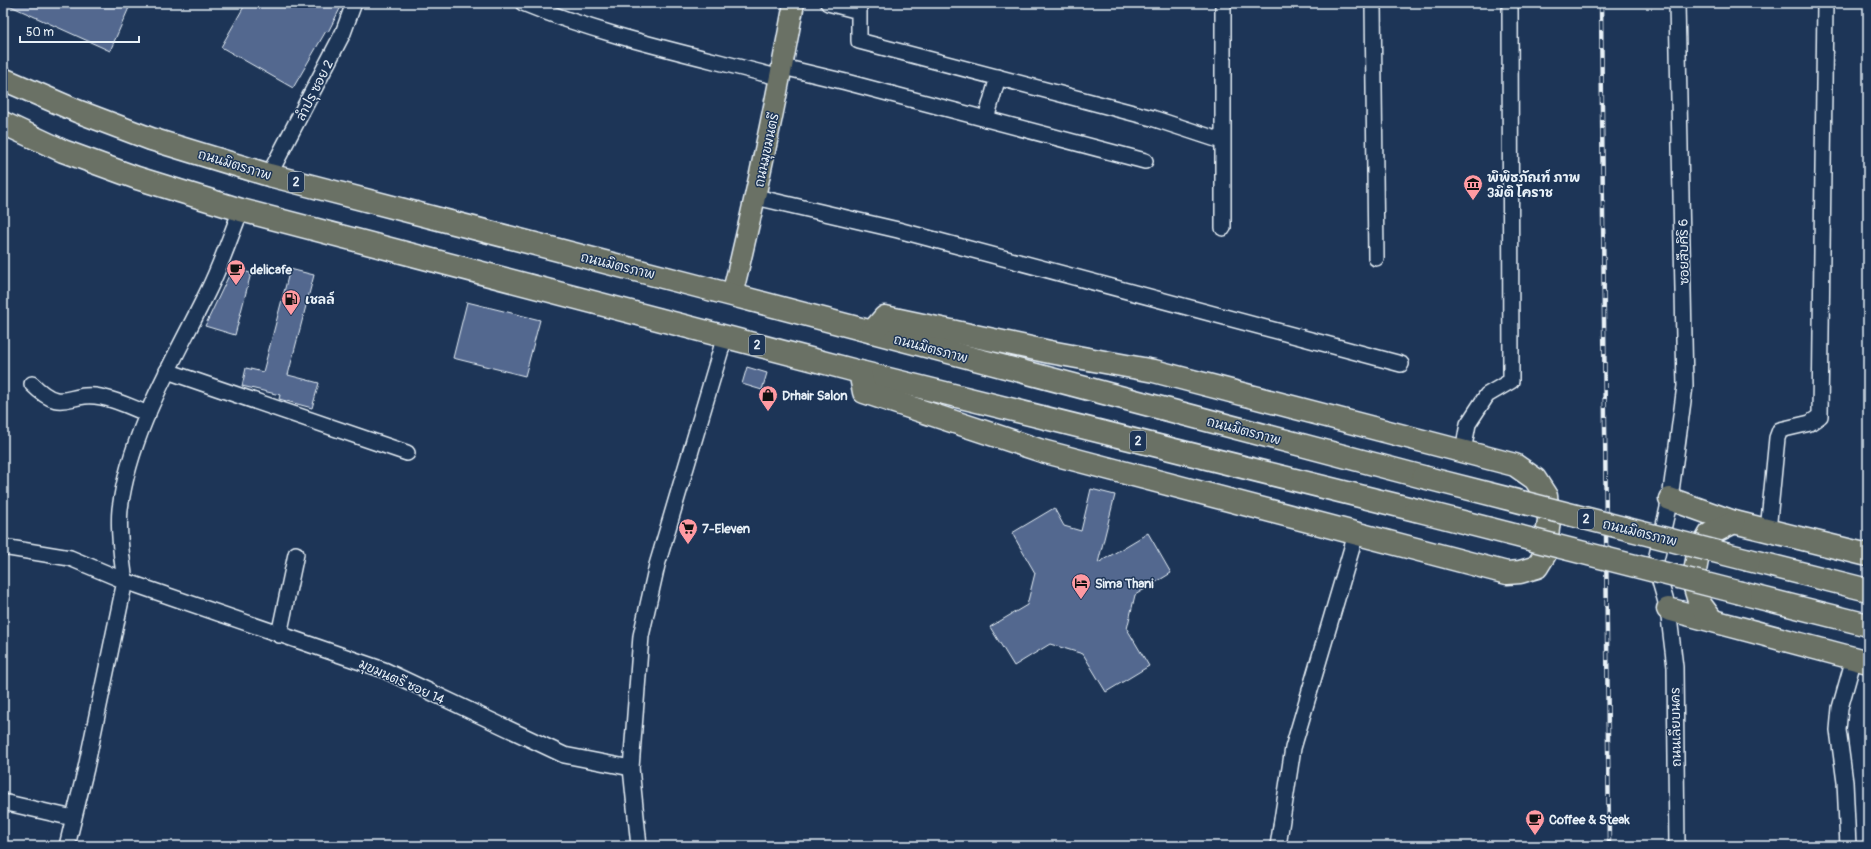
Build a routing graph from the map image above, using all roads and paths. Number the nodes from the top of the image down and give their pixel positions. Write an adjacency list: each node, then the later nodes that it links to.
1 (354, 3): 17 (street, ลำปรุ ซอย 2)
2 (523, 3): 10 (street)
3 (793, 3): 10 (main road, ถนนมุขมนตรี)
4 (828, 3): 11 (street)
5 (1223, 3): 15 (street)
6 (1373, 3): 21 (street)
7 (1510, 3): 30 (street)
8 (1678, 3): 32 (street, ซอยสืบศิริ 6)
9 (1825, 3): 34 (street)
10 (782, 72): 13 (street); 18 (main road, ถนนมุขมนตรี)
11 (998, 77): 13 (street); 15 (street)
12 (3, 79): 17 (highway, ถนนมิตรภาพ / 2)
13 (986, 119): 16 (street)
14 (3, 123): 19 (highway, 2)
15 (1222, 141): 20 (street)
16 (1145, 161)
17 (269, 175): 22 (highway, ถนนมิตรภาพ / 2)
18 (756, 198): 22 (main road, ถนนมุขมนตรี); 25 (street)
19 (241, 210): 24 (highway, 2); 26 (street)
20 (1223, 228)
21 (1376, 258)
22 (732, 295): 23 (highway, ถนนมิตรภาพ / 2)
23 (872, 332): 30 (highway); 40 (highway, ถนนมิตรภาพ / 2, bridge)
24 (724, 336): 27 (highway, 2); 46 (street)
25 (1401, 364)
26 (167, 371): 29 (street); 31 (street)
27 (860, 372): 35 (highway); 43 (highway, 2, bridge)
28 (32, 384): 29 (street)
29 (148, 414): 39 (street)
30 (1463, 451): 35 (highway)
31 (407, 453)
32 (1670, 499): 33 (highway); 41 (street, ซอยสืบศิริ 6)
33 (1734, 522): 34 (highway); 42 (highway)
34 (1768, 531): 38 (highway)
35 (1356, 534): 51 (street)
36 (3, 547): 39 (street, มุขมนตรี ซอย 14)
37 (296, 554): 44 (street)
38 (1868, 555)
39 (125, 581): 44 (street, มุขมนตรี ซอย 14); 48 (street)
40 (1868, 590)
41 (1668, 609): 42 (highway); 52 (street, ถนนเลียบนคร)
42 (1712, 620): 45 (highway)
43 (1868, 625)
44 (278, 635): 46 (street, มุขมนตรี ซอย 14)
45 (1861, 660): 53 (street)
46 (631, 768): 50 (street)
47 (3, 802): 48 (street)
48 (73, 818): 49 (street)
49 (67, 846)
50 (639, 846)
51 (1278, 846)
52 (1677, 846)
53 (1848, 846)

